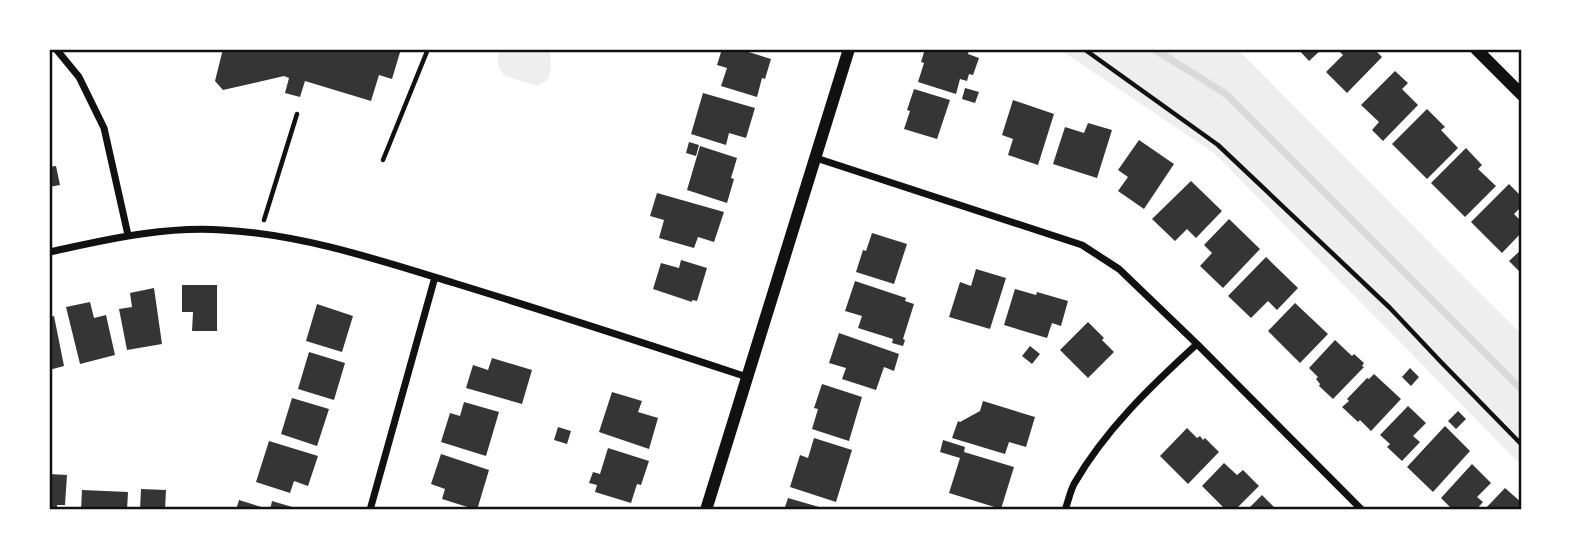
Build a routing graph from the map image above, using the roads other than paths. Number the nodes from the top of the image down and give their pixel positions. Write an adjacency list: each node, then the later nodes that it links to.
1 (56, 49): 6 (street)
2 (849, 49): 5 (street)
3 (1476, 49): 4 (street)
4 (1522, 95)
5 (816, 158): 9 (street); 10 (street)
6 (128, 235): 7 (street); 8 (street)
7 (49, 252)
8 (435, 277): 10 (street); 11 (street)
9 (1197, 344): 13 (street); 14 (street)
10 (747, 377): 12 (street)
11 (370, 510)
12 (706, 510)
13 (1065, 510)
14 (1362, 510)

